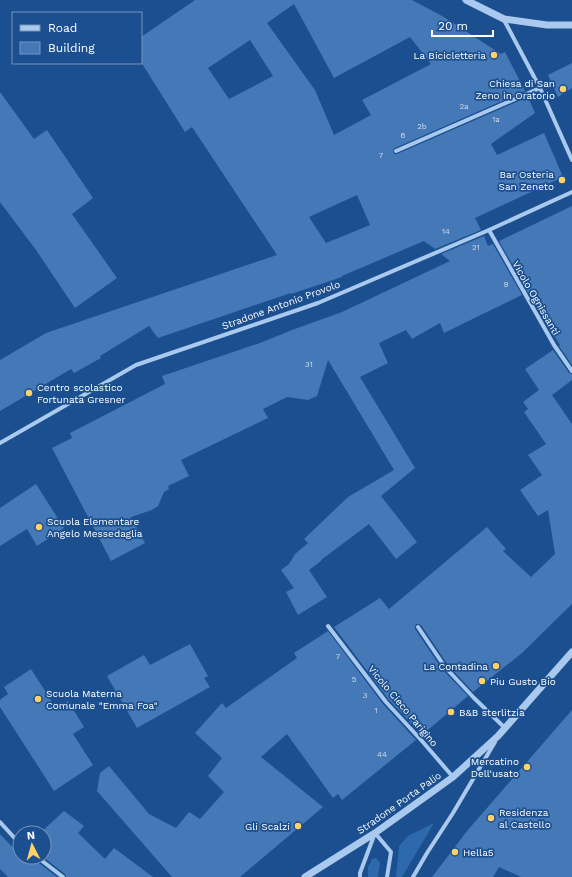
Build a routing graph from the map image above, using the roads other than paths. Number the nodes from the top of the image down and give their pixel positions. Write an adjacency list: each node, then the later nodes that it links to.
1 (466, 0): 2 (street)
2 (504, 19): 3 (street); 4 (street)
3 (572, 25)
4 (540, 88): 5 (street); 6 (street)
5 (396, 151)
6 (572, 160)
7 (570, 192): 8 (street); 9 (street, Stradone Antonio Provolo)
8 (572, 199)
9 (489, 230): 10 (street, Vicolo Ognissanti); 11 (street, Stradone Antonio Provolo)
10 (572, 372)
11 (0, 443)
12 (328, 626): 17 (street, Vicolo Cieco Parigino)
13 (418, 627): 15 (street)
14 (572, 652): 15 (street, Stradone Porta Palio)
15 (505, 728): 16 (street, Stradone Porta Palio)
16 (498, 736): 17 (street, Stradone Porta Palio); 26 (street, Stradone Porta Palio)
17 (453, 777): 19 (street, Stradone Porta Palio)
18 (0, 822): 20 (street)
19 (375, 833): 23 (street, Stradone Porta Palio); 24 (street); 25 (street)
20 (12, 835)
21 (47, 865): 22 (street)
22 (63, 877)
23 (305, 877)
24 (360, 877)
25 (387, 877)
26 (413, 877)

